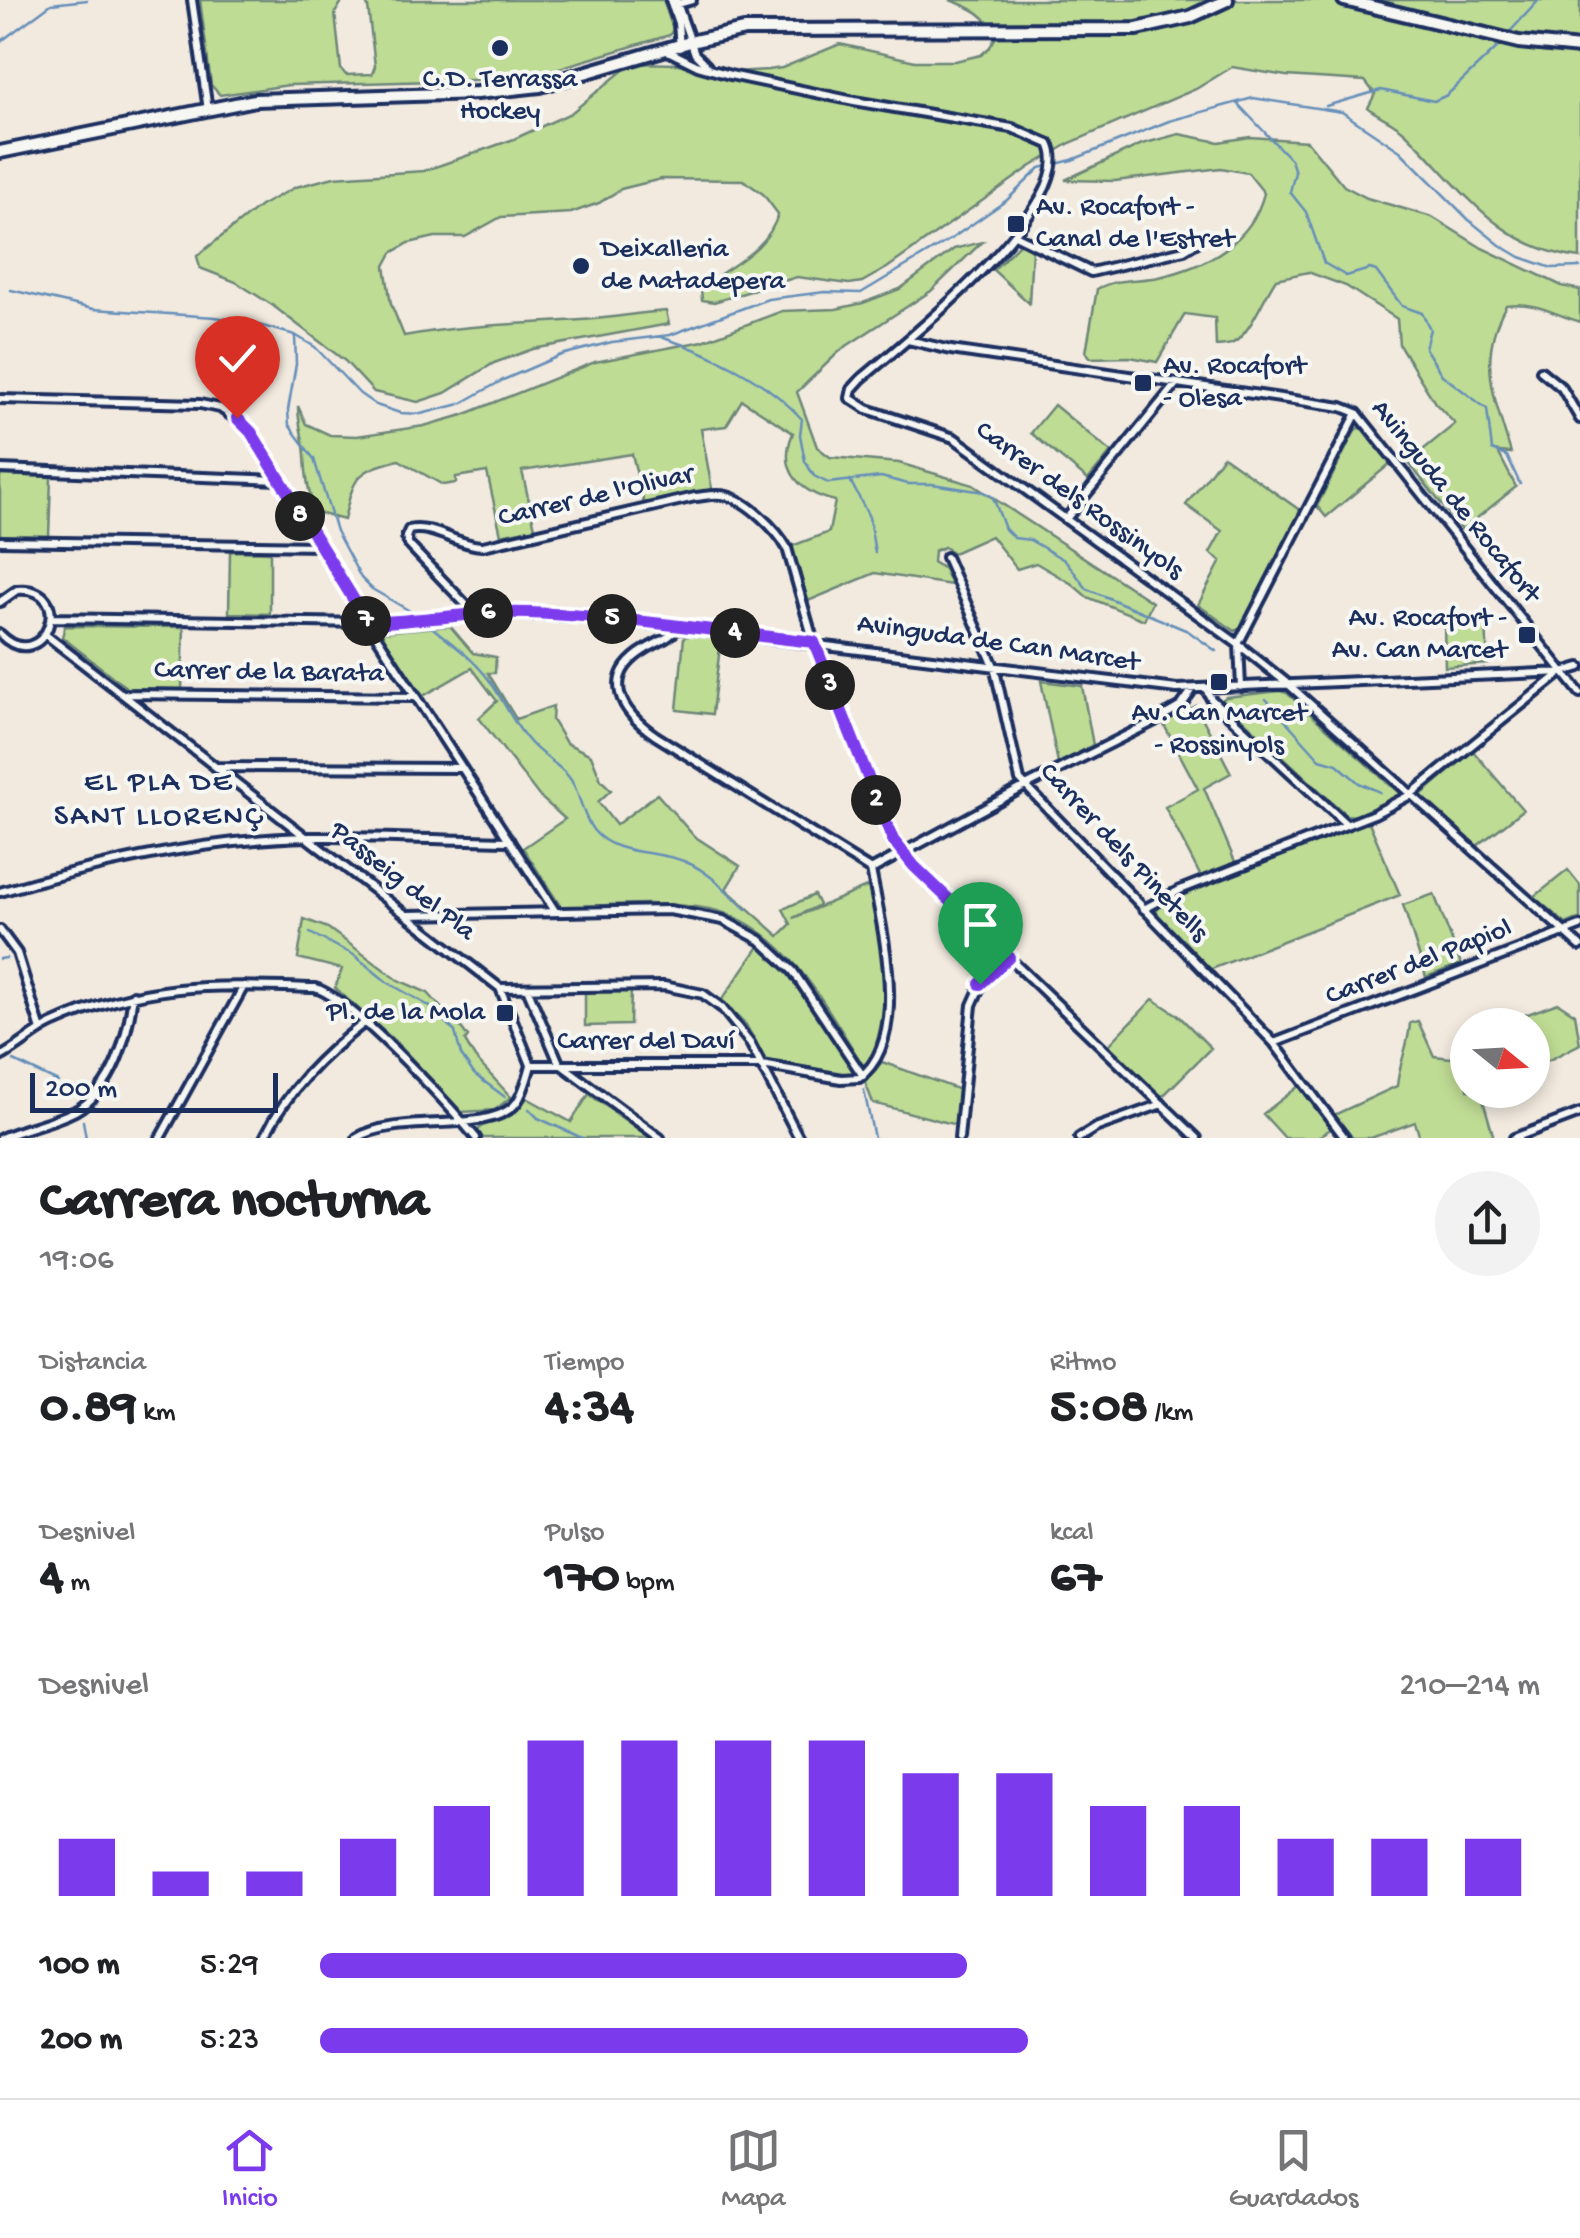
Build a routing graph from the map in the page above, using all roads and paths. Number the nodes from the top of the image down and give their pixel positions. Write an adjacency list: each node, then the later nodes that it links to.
1 (192, 0): 11 (street)
2 (692, 0): 5 (street)
3 (1227, 0): 6 (street)
4 (1344, 0): 8 (street)
5 (674, 2): 7 (street)
6 (708, 37): 7 (street); 10 (street)
7 (685, 43): 9 (street); 10 (street)
8 (1580, 48)
9 (661, 50): 10 (street, Carrer dels Rossinyols); 11 (street)
10 (694, 60): 13 (street, Carrer dels Rossinyols)
11 (208, 110): 12 (street)
12 (0, 152)
13 (1016, 234): 14 (street); 15 (street, Carrer dels Rossinyols)
14 (1199, 241)
15 (907, 340): 17 (street, Avinguda de Rocafort); 23 (street, Carrer dels Rossinyols)
16 (1542, 371): 20 (street)
17 (1177, 384): 19 (street, Avinguda de Rocafort); 23 (street)
18 (0, 399): 22 (street)
19 (1357, 413): 35 (street); 38 (street, Avinguda de Rocafort)
20 (1580, 419)
21 (0, 469): 22 (street)
22 (278, 480): 25 (street)
23 (1066, 519): 35 (street, Carrer dels Rossinyols)
24 (0, 541): 25 (street)
25 (319, 546): 30 (street)
26 (946, 557): 36 (street, Carrer dels Pinetells)
27 (0, 602): 29 (street)
28 (474, 613): 30 (street, Avinguda de Can Marcet); 31 (street, Avinguda de Can Marcet); 34 (street, Carrer de l'Olivar)
29 (52, 618): 30 (street, Avinguda de Can Marcet); 33 (street)
30 (368, 623): 45 (street)
31 (679, 626): 34 (street, Avinguda de Can Marcet); 54 (street)
32 (0, 634): 33 (street)
33 (46, 635): 44 (street, Passeig del Pla)
34 (814, 642): 36 (street, Avinguda de Can Marcet); 53 (street)
35 (1238, 644): 39 (street, Carrer dels Rossinyols); 40 (street)
36 (994, 666): 41 (street, Avinguda de Can Marcet); 48 (street, Carrer dels Pinetells)
37 (1580, 667): 38 (street, Avinguda de Can Marcet)
38 (1563, 672): 39 (street, Avinguda de Can Marcet); 43 (street, Avinguda de Rocafort); 49 (street)
39 (1288, 684): 40 (street, Avinguda de Can Marcet); 49 (street, Carrer dels Rossinyols)
40 (1241, 687): 42 (street, Avinguda de Can Marcet)
41 (1193, 689): 42 (street, Avinguda de Can Marcet); 48 (street)
42 (1206, 689): 50 (street)
43 (1580, 693)
44 (122, 694): 45 (street, Carrer de la Barata); 46 (street, Passeig del Pla)
45 (416, 697): 47 (street)
46 (217, 767): 47 (street); 51 (street, Passeig del Pla)
47 (462, 768): 52 (street)
48 (1024, 786): 53 (street); 56 (street, Carrer dels Pinetells)
49 (1410, 796): 50 (street); 61 (street, Carrer dels Rossinyols)
50 (1346, 824): 56 (street)
51 (307, 837): 52 (street); 55 (street); 58 (street, Passeig del Pla)
52 (511, 841): 57 (street)
53 (903, 852): 54 (street); 63 (street)
54 (871, 870): 75 (street)
55 (0, 892)
56 (1144, 908): 70 (street, Carrer dels Pinetells)
57 (555, 911): 58 (street); 75 (street)
58 (407, 915): 65 (street, Passeig del Pla)
59 (1580, 926): 61 (street, Carrer del Papiol)
60 (0, 930): 69 (street)
61 (1564, 932): 62 (street, Carrer dels Rossinyols); 70 (street, Carrer del Papiol)
62 (1580, 946)
63 (1009, 957): 76 (street); 86 (street)
64 (244, 986): 67 (street); 68 (street); 80 (street)
65 (500, 988): 66 (street); 73 (street, Passeig del Pla)
66 (527, 988): 72 (street); 74 (street)
67 (133, 995): 69 (street); 79 (street)
68 (364, 1023): 78 (street); 81 (street)
69 (41, 1030): 71 (street)
70 (1274, 1043): 89 (street, Carrer dels Pinetells)
71 (0, 1057)
72 (558, 1063): 73 (street, Carrer del Daví); 74 (street, Carrer del Daví); 84 (street)
73 (531, 1064): 78 (street)
74 (762, 1065): 75 (street, Carrer del Daví); 85 (street)
75 (863, 1076)
76 (1162, 1104): 87 (street); 88 (street)
77 (1580, 1113): 90 (street)
78 (461, 1120): 82 (street); 83 (street)
79 (1, 1138)
80 (160, 1138)
81 (264, 1138)
82 (357, 1138)
83 (476, 1138)
84 (660, 1138)
85 (799, 1138)
86 (959, 1138)
87 (1079, 1138)
88 (1197, 1138)
89 (1345, 1138)
90 (1514, 1138)

